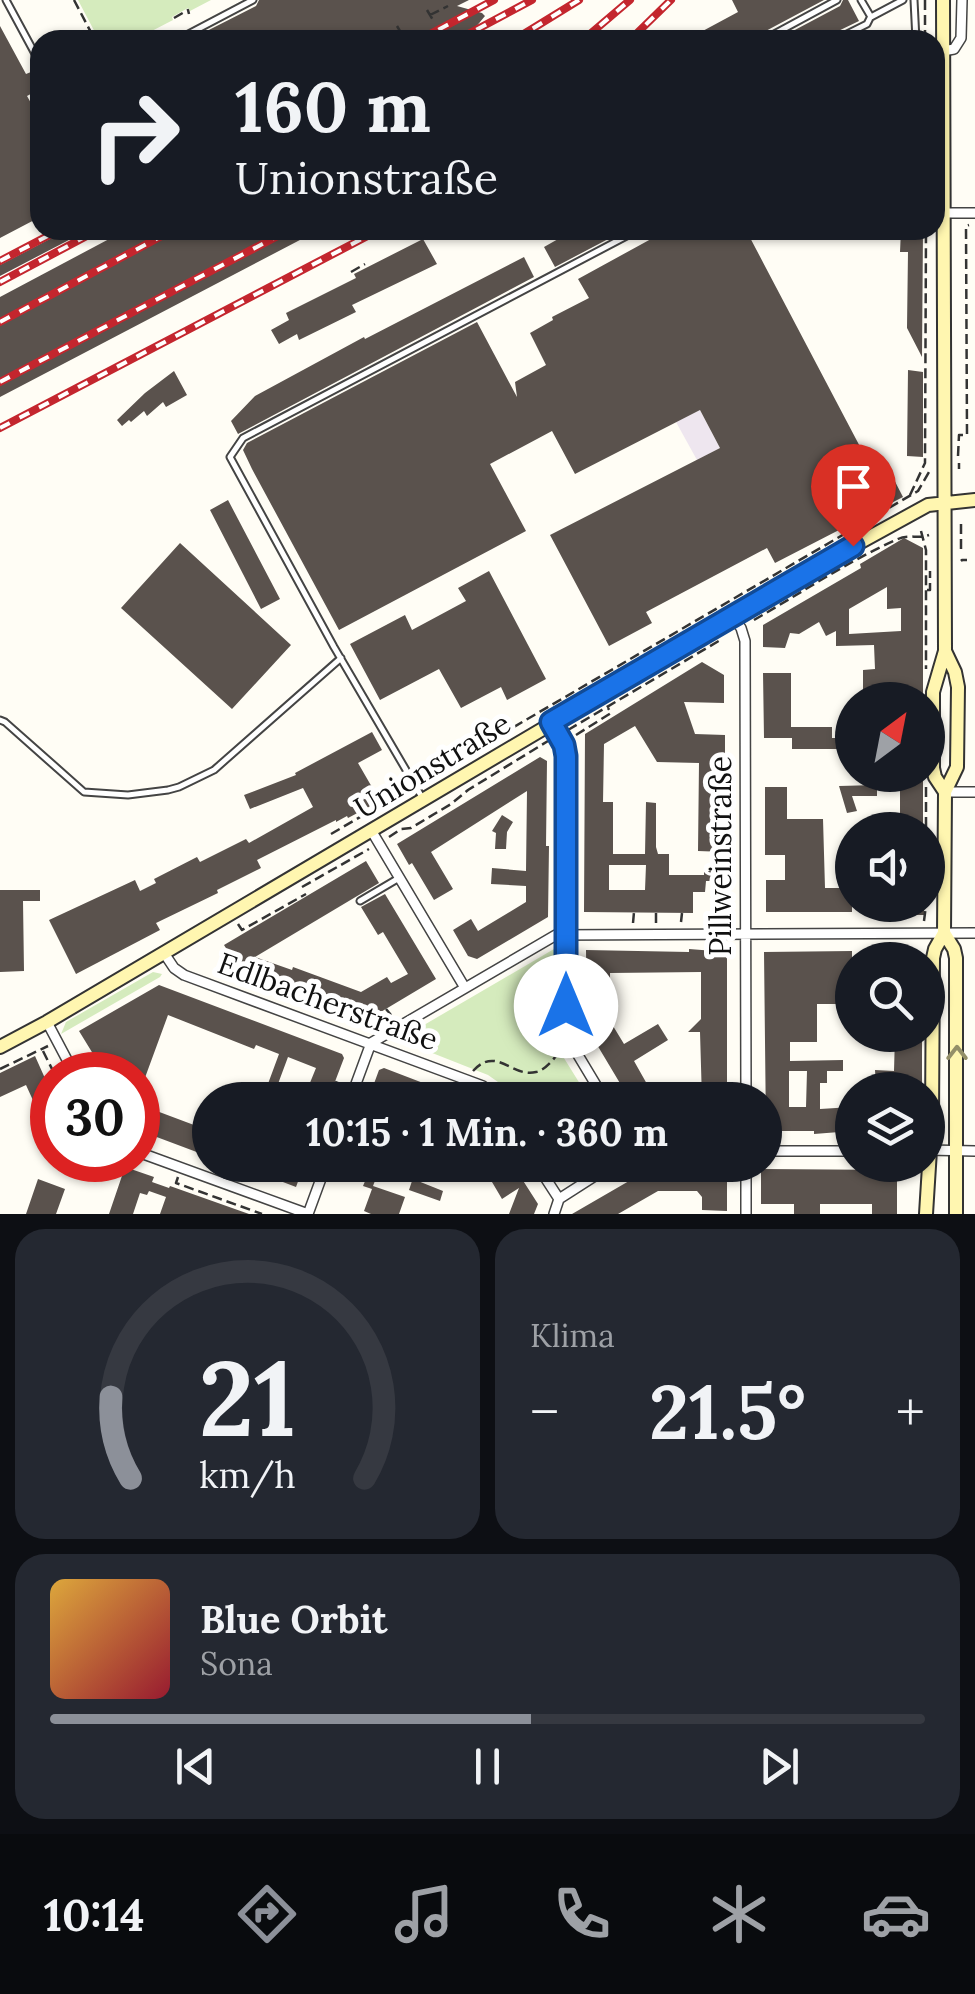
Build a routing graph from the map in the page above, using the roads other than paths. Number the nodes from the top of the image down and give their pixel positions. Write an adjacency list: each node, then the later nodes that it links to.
1 (6, 0): 15 (lane)
2 (253, 0): 10 (lane)
3 (837, 0): 11 (lane)
4 (861, 0): 9 (lane)
5 (903, 0): 9 (lane)
6 (914, 0): 13 (lane)
7 (943, 0): 14 (main road)
8 (962, 0): 16 (street)
9 (871, 18): 12 (lane)
10 (196, 30)
11 (781, 30)
12 (855, 30)
13 (916, 30)
14 (943, 30)
15 (30, 44)
16 (945, 51)
17 (975, 213): 18 (street)
18 (945, 217)
19 (619, 240): 25 (lane)
20 (941, 240): 22 (main road)
21 (975, 500): 22 (main road, Unionstraße)
22 (944, 502): 23 (main road, Unionstraße); 24 (main road)
23 (732, 616): 27 (main road, Unionstraße); 34 (street, Pillweinstraße)
24 (945, 651): 28 (main road); 28 (main road)
25 (341, 658): 26 (lane); 30 (lane)
26 (0, 720)
27 (551, 722): 30 (main road, Unionstraße); 35 (street)
28 (946, 792): 29 (street); 36 (main road)
29 (975, 792)
30 (423, 800): 31 (main road, Unionstraße)
31 (371, 830): 32 (street); 38 (main road, Unionstraße)
32 (399, 878): 33 (lane); 39 (street)
33 (360, 901)
34 (746, 932): 35 (street); 36 (street); 48 (street, Pillweinstraße)
35 (567, 933): 39 (street); 47 (street)
36 (944, 933): 37 (street); 44 (main road); 51 (main road, one-way to 36)
37 (975, 933)
38 (164, 953): 40 (main road, Unionstraße); 41 (street, Edlbacherstraße)
39 (465, 988): 41 (street)
40 (47, 1022): 42 (main road, Unionstraße); 43 (street)
41 (371, 1042): 45 (street); 46 (street, Edlbacherstraße)
42 (0, 1047)
43 (63, 1052)
44 (932, 1072)
45 (357, 1082)
46 (472, 1082)
47 (594, 1082)
48 (746, 1082)
49 (835, 1150): 53 (street)
50 (945, 1150): 51 (street)
51 (956, 1150): 52 (street); 65 (main road)
52 (975, 1150)
53 (782, 1151)
54 (160, 1160): 61 (street)
55 (320, 1182): 61 (street)
56 (548, 1182): 60 (street)
57 (586, 1182): 60 (street)
58 (746, 1182): 63 (street)
59 (927, 1182): 64 (main road)
60 (559, 1199): 62 (street)
61 (308, 1214)
62 (554, 1214)
63 (746, 1214)
64 (926, 1214)
65 (956, 1214)

